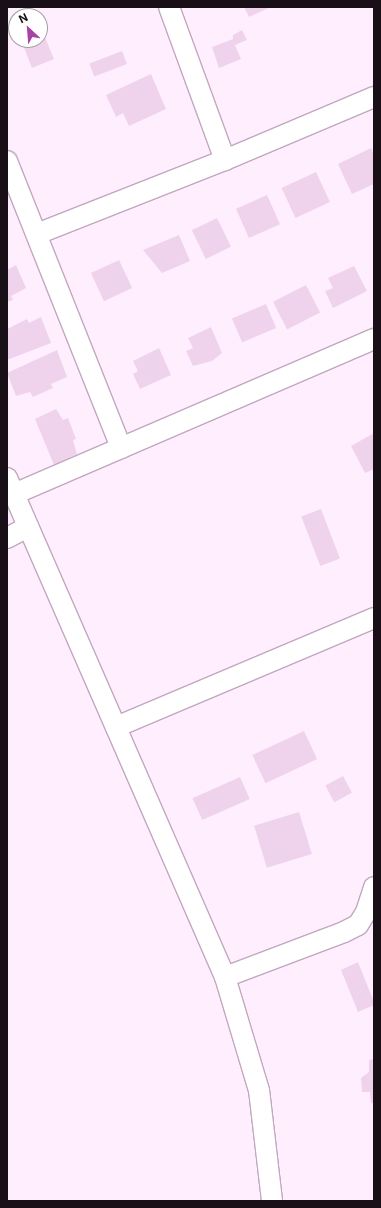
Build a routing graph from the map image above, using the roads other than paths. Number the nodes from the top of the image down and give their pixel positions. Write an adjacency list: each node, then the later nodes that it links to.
1 (169, 7): 3 (street)
2 (374, 97): 3 (street)
3 (225, 160): 5 (street)
4 (7, 161): 5 (street)
5 (37, 234): 7 (street)
6 (374, 339): 7 (street)
7 (122, 448): 8 (street)
8 (10, 486): 9 (street)
9 (28, 527): 10 (street); 12 (street)
10 (7, 538)
11 (374, 618): 12 (street)
12 (116, 728): 15 (street)
13 (374, 888): 14 (street)
14 (369, 925): 15 (street)
15 (224, 977): 16 (street)
16 (272, 1201)

